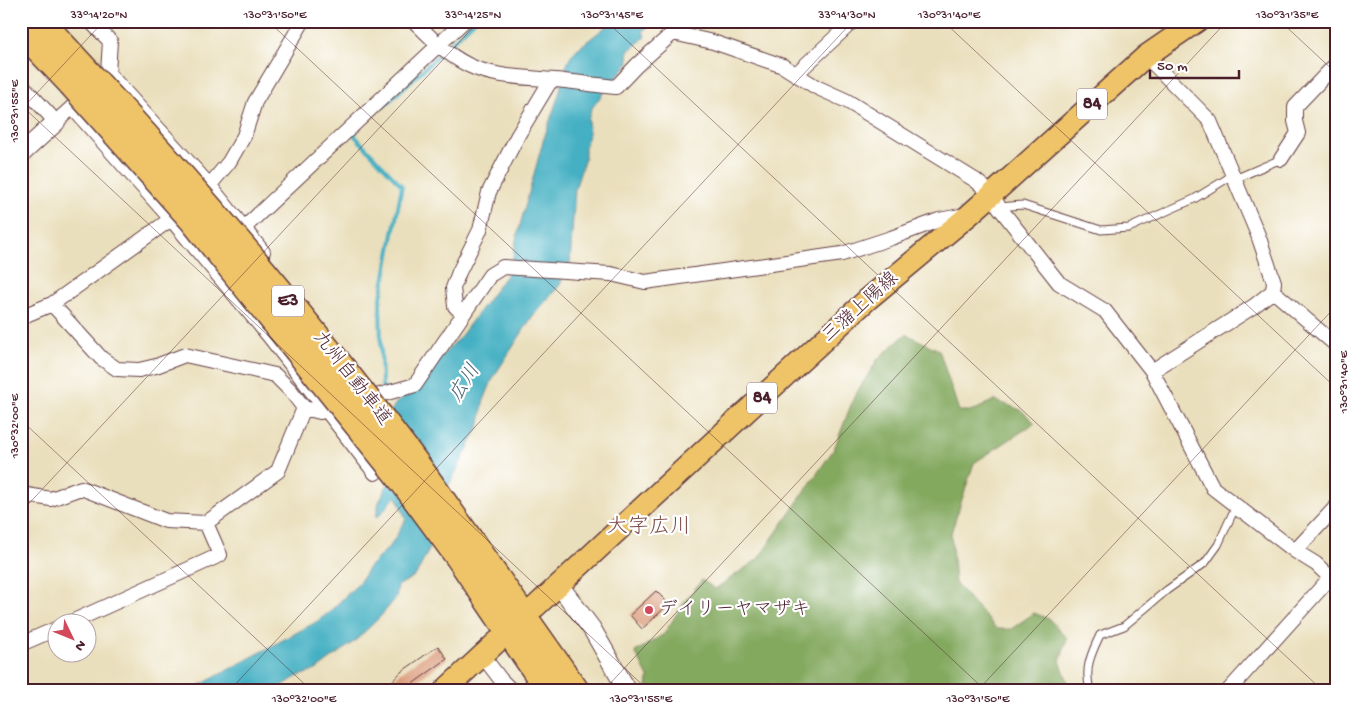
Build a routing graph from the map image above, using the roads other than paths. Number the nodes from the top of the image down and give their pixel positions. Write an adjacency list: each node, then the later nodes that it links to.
1 (41, 21): 14 (highway, 九州自動車道 / E3)
2 (90, 21): 14 (street)
3 (303, 21): 20 (street)
4 (414, 21): 9 (street)
5 (464, 21): 9 (street)
6 (852, 21): 12 (street)
7 (1198, 21): 10 (main road, 三潴上陽線 / 84)
8 (21, 31): 14 (highway, 九州自動車道 / E3)
9 (438, 46): 13 (street); 24 (street)
10 (1146, 56): 19 (street); 21 (main road, 三潴上陽線 / 84)
11 (1336, 64): 18 (street)
12 (796, 74): 13 (street); 21 (street)
13 (552, 80): 27 (street)
14 (84, 83): 16 (street); 20 (street); 23 (street); 39 (highway, 九州自動車道 / E3, bridge)
15 (21, 84): 16 (street)
16 (56, 122): 17 (street)
17 (21, 154)
18 (1281, 159): 19 (lane)
19 (1234, 177): 21 (lane); 25 (street)
20 (210, 186): 23 (street); 24 (street)
21 (996, 201): 22 (main road, 三潴上陽線 / 84); 30 (street)
22 (969, 215): 27 (street); 42 (main road, 三潴上陽線 / 84)
23 (171, 219): 26 (street); 33 (street)
24 (244, 228): 31 (street)
25 (1273, 291): 29 (street); 30 (street)
26 (52, 304): 28 (street); 32 (street)
27 (463, 314): 31 (street)
28 (21, 319)
29 (1336, 346)
30 (1152, 371): 37 (street)
31 (380, 395): 33 (street)
32 (304, 408): 33 (street); 38 (street)
33 (327, 410): 34 (street)
34 (375, 474)
35 (21, 494): 38 (street)
36 (1336, 507): 40 (street)
37 (1256, 520): 40 (street); 54 (lane)
38 (206, 523): 44 (street)
39 (466, 551): 51 (highway, 九州自動車道 / E3); 52 (highway, 九州自動車道 / E3)
40 (1295, 551): 41 (street)
41 (1333, 580): 55 (street)
42 (559, 585): 43 (main road, 三潴上陽線 / 84); 53 (street)
43 (535, 607)
44 (89, 614)
45 (48, 632): 47 (street)
46 (498, 641): 48 (main road)
47 (21, 644)
48 (482, 656): 49 (main road); 50 (street)
49 (445, 690)
50 (511, 690)
51 (548, 690)
52 (576, 690)
53 (627, 690)
54 (1090, 690)
55 (1230, 690)

